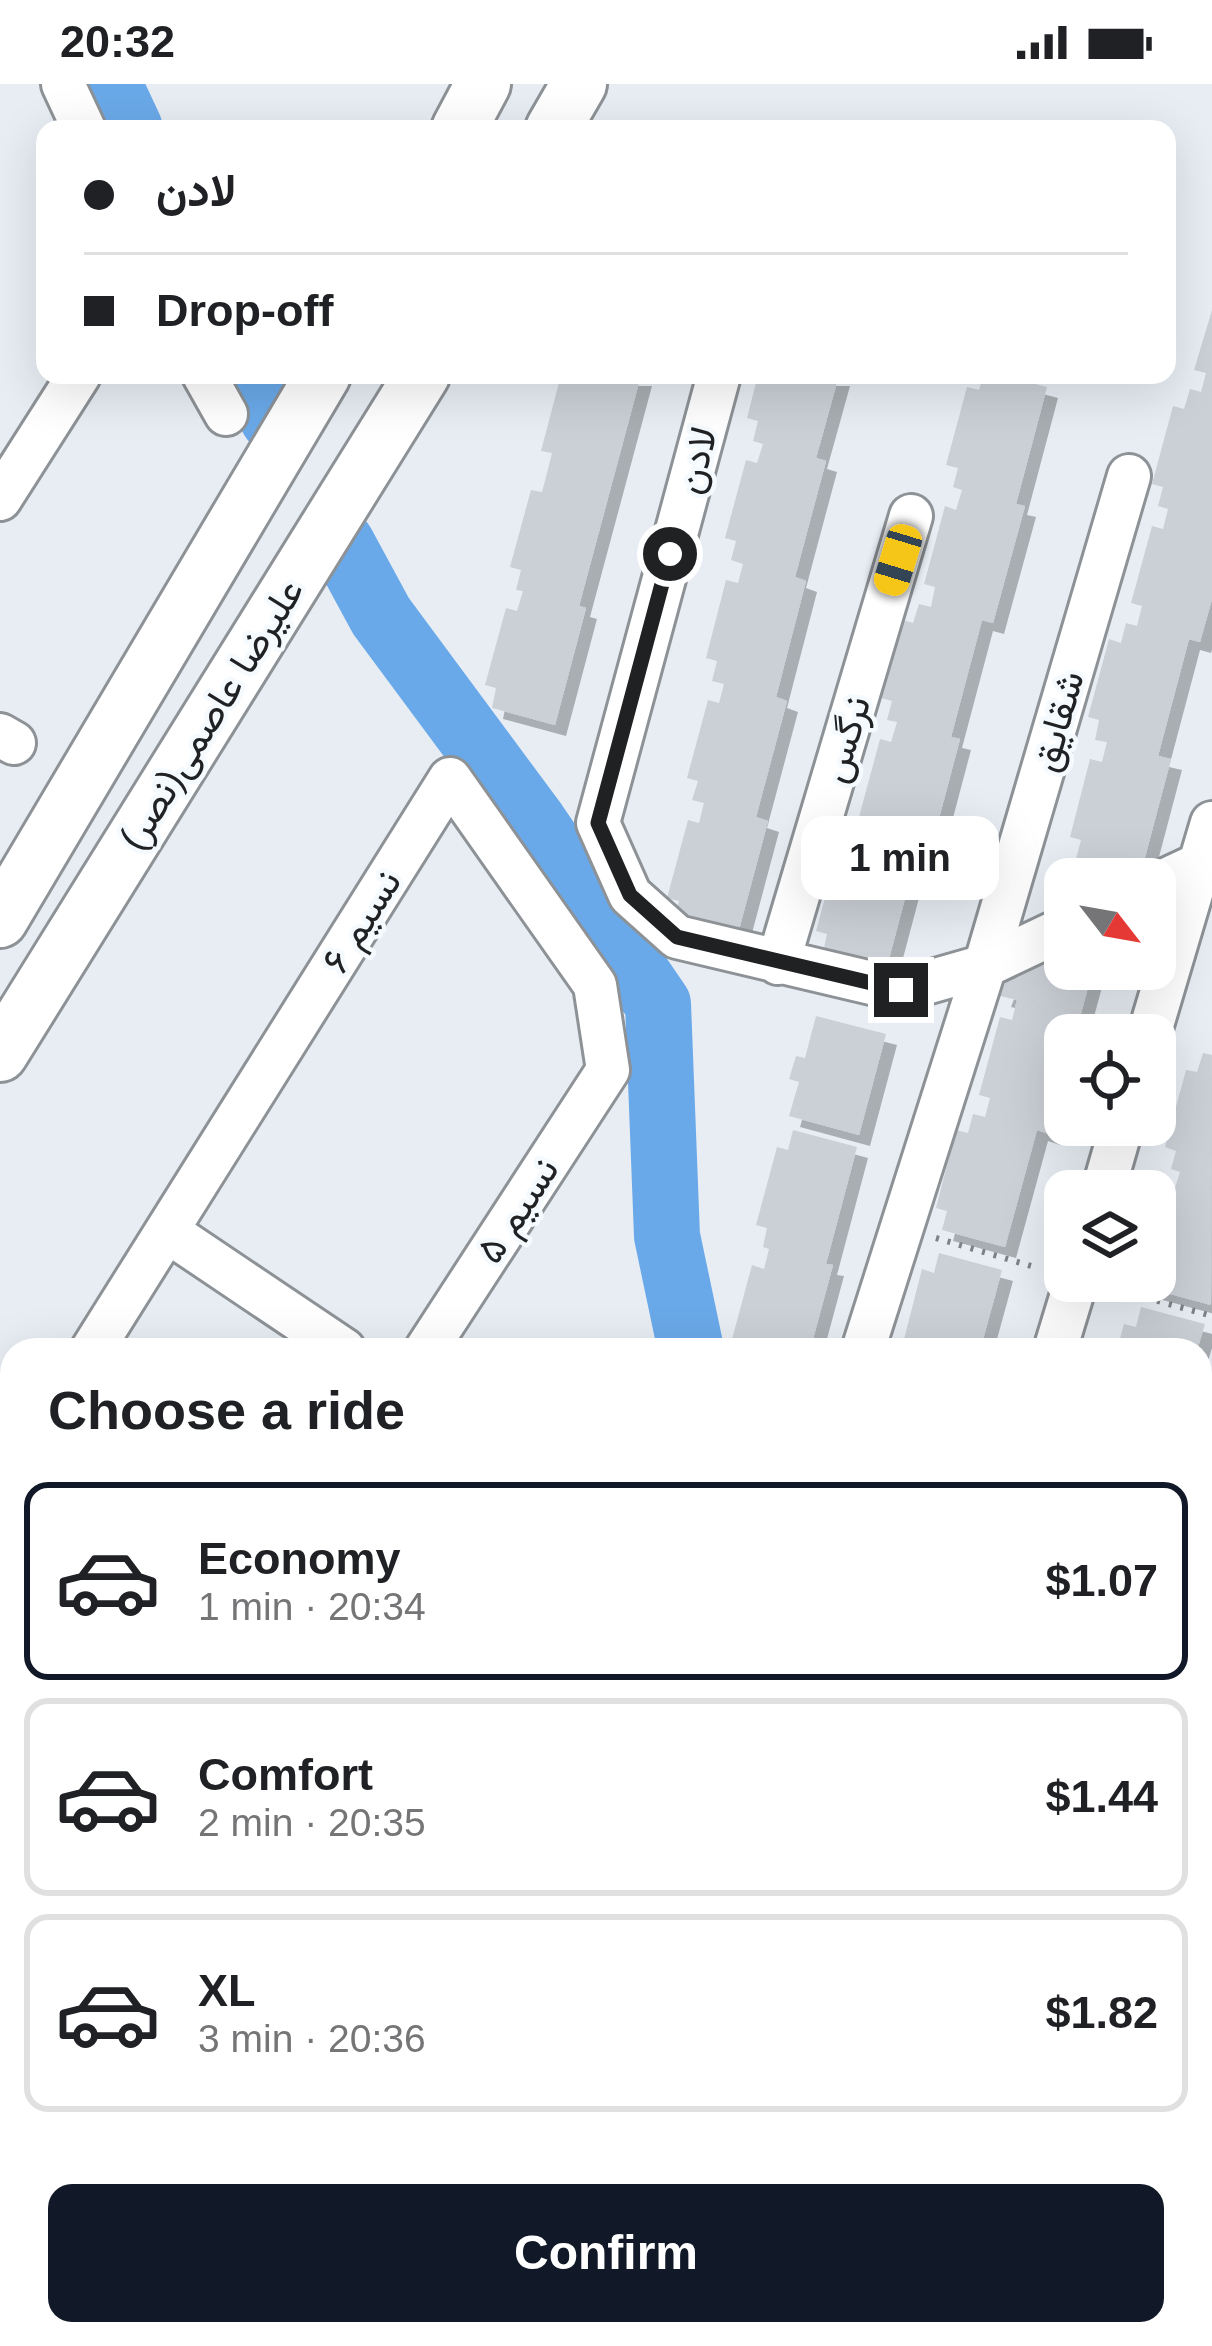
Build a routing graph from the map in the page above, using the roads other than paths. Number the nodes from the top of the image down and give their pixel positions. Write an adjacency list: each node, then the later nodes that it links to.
1 (63, 84): 4 (street)
2 (483, 84): 5 (street)
3 (579, 84): 6 (street)
4 (80, 120)
5 (464, 120)
6 (558, 120)
7 (73, 384): 14 (street)
8 (209, 384): 12 (street)
9 (318, 384): 19 (street, علیرضا عاصمی(نصر))
10 (416, 384): 24 (street, علیرضا عاصمی(نصر))
11 (716, 384): 21 (street, لادن)
12 (226, 414)
13 (1130, 476): 22 (street, شقایق)
14 (0, 499)
15 (911, 516): 21 (street, نرگس)
16 (1212, 823): 17 (street)
17 (1200, 864): 18 (street); 23 (street)
18 (1176, 875)
19 (0, 920)
20 (1044, 938): 22 (street)
21 (778, 963): 22 (street)
22 (986, 966): 31 (street, شقایق)
23 (1155, 1014)
24 (0, 1054)
25 (608, 1070): 26 (street, نسیم ۶); 30 (street, نسیم ۵)
26 (167, 1231): 28 (street, نسیم ۶); 29 (street)
27 (1069, 1302): 32 (street)
28 (100, 1338)
29 (326, 1338)
30 (435, 1338)
31 (866, 1338)
32 (1059, 1338)

